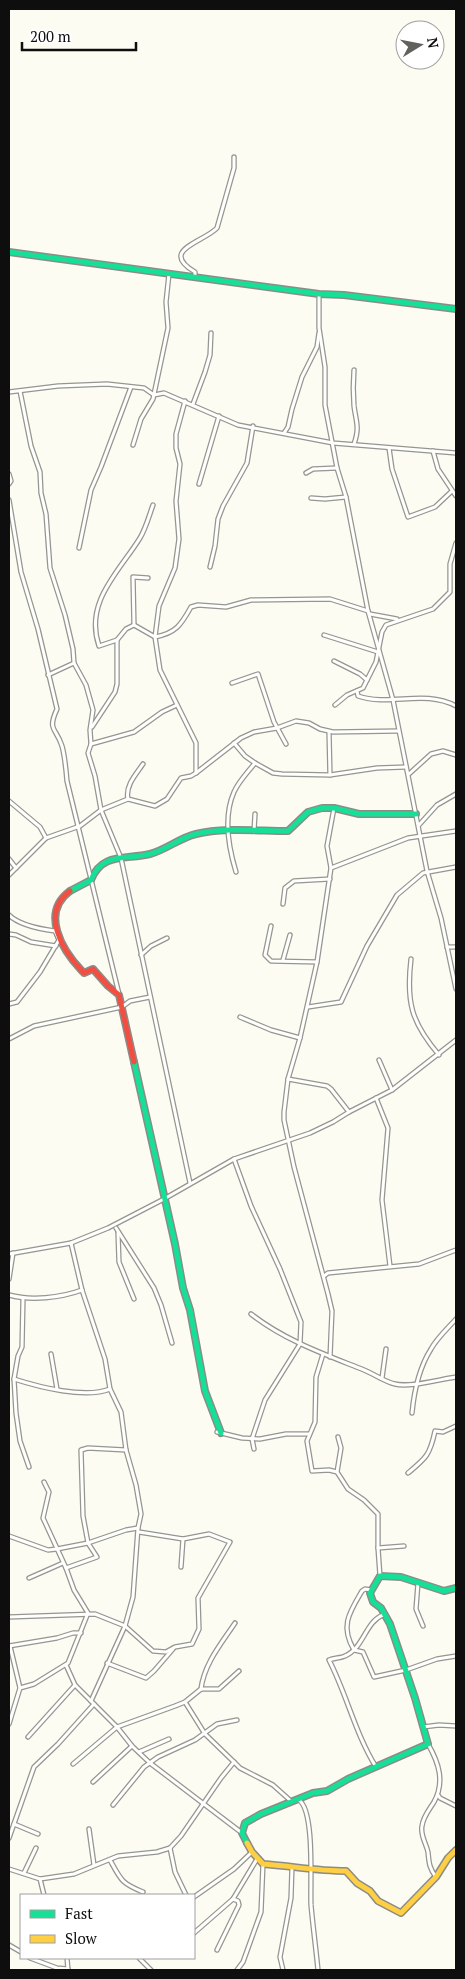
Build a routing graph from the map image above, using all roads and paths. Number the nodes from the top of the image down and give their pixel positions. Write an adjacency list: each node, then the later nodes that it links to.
1 (234, 157): 4 (street)
2 (9, 252): 3 (street)
3 (170, 274): 4 (street); 13 (street)
4 (195, 276): 5 (street)
5 (319, 294): 6 (street); 7 (street)
6 (456, 309)
7 (319, 328): 18 (street); 19 (street)
8 (212, 334): 15 (street)
9 (354, 370): 20 (street)
10 (131, 387): 11 (street); 13 (street); 37 (street)
11 (20, 391): 12 (street); 48 (street)
12 (9, 392)
13 (154, 395): 14 (street); 21 (street)
14 (185, 401): 15 (street); 44 (street)
15 (193, 404): 16 (street)
16 (219, 416): 17 (street); 29 (street)
17 (253, 426): 18 (street); 38 (street)
18 (284, 433): 19 (street)
19 (333, 443): 20 (street); 25 (street)
20 (354, 444): 22 (street)
21 (133, 445)
22 (389, 448): 23 (street); 30 (street)
23 (433, 451): 24 (street); 30 (street)
24 (456, 453)
25 (337, 468): 26 (street); 32 (street)
26 (306, 473)
27 (9, 474): 28 (street)
28 (9, 484)
29 (199, 484)
30 (452, 491): 31 (street)
31 (456, 496)
32 (346, 497): 33 (street); 40 (street)
33 (311, 498)
34 (9, 500): 49 (street)
35 (153, 505): 45 (street)
36 (456, 543): 41 (street)
37 (79, 548)
38 (210, 567)
39 (148, 578): 42 (street)
40 (369, 613): 41 (street); 44 (street); 46 (street)
41 (398, 620): 46 (street)
42 (134, 625): 44 (street); 45 (street)
43 (324, 636): 46 (street)
44 (155, 637): 55 (street)
45 (117, 640): 58 (street)
46 (378, 652): 50 (street); 53 (street)
47 (334, 661): 50 (street)
48 (74, 664): 49 (street); 58 (street)
49 (48, 674): 79 (street)
50 (367, 680): 52 (street)
51 (232, 683): 57 (street)
52 (357, 691): 53 (street); 54 (street)
53 (393, 700): 56 (street); 59 (street)
54 (335, 705)
55 (177, 706): 62 (street); 68 (street)
56 (456, 706)
57 (277, 728): 60 (street); 61 (street); 63 (street)
58 (90, 730): 62 (street)
59 (398, 731): 60 (street); 67 (street)
60 (329, 732): 70 (street)
61 (234, 743): 65 (street); 68 (street)
62 (91, 744): 75 (street)
63 (286, 744)
64 (456, 755): 69 (street)
65 (254, 763): 70 (street); 80 (street)
66 (143, 764): 72 (street)
67 (406, 767): 69 (street); 70 (street)
68 (196, 773): 72 (street)
69 (409, 774): 77 (street)
70 (330, 775)
71 (456, 794): 78 (street)
72 (128, 799): 75 (street)
73 (9, 801): 84 (street)
74 (334, 808): 77 (street); 81 (street); 89 (street)
75 (101, 810): 79 (street); 85 (street)
76 (255, 814): 81 (street)
77 (416, 814): 78 (street)
78 (419, 825): 83 (street)
79 (80, 826): 84 (street); 94 (street)
80 (227, 831): 81 (street); 85 (street); 91 (street)
81 (254, 831)
82 (456, 831): 83 (street)
83 (421, 836): 89 (street); 90 (street)
84 (46, 838): 88 (street)
85 (121, 858): 94 (street); 104 (street)
86 (9, 859): 88 (street)
87 (456, 866): 90 (street)
88 (16, 868): 92 (street)
89 (331, 868): 93 (street)
90 (427, 871): 102 (street); 113 (street)
91 (236, 872)
92 (9, 875)
93 (330, 879): 95 (street); 107 (street)
94 (91, 880): 101 (street); 109 (street)
95 (283, 904)
96 (9, 915): 101 (street)
97 (271, 926): 106 (street)
98 (9, 934): 101 (street)
99 (290, 935): 106 (street)
100 (167, 938): 104 (street)
101 (57, 943): 109 (street); 111 (street)
102 (447, 947): 103 (street); 108 (street)
103 (456, 947)
104 (141, 955): 110 (street)
105 (411, 959): 118 (street)
106 (283, 960): 107 (street)
107 (317, 962): 113 (street)
108 (456, 989)
109 (119, 995): 112 (street)
110 (150, 997): 112 (street); 126 (street)
111 (9, 1004)
112 (122, 1007): 116 (street); 127 (street)
113 (308, 1007): 115 (street)
114 (240, 1017): 115 (street)
115 (300, 1038): 120 (street)
116 (9, 1039)
117 (456, 1040): 118 (street)
118 (439, 1055): 121 (street)
119 (379, 1060): 121 (street)
120 (288, 1079): 123 (street); 124 (street)
121 (392, 1090): 122 (street)
122 (376, 1098): 123 (street); 134 (street)
123 (349, 1112): 124 (street)
124 (288, 1139): 125 (street); 135 (street)
125 (234, 1159): 126 (street); 144 (street)
126 (190, 1184): 127 (street)
127 (164, 1199): 128 (street); 157 (street)
128 (124, 1221): 129 (street); 130 (street)
129 (108, 1228): 130 (street); 131 (street)
130 (117, 1230): 140 (street); 143 (street)
131 (72, 1243): 133 (street); 137 (street)
132 (456, 1250): 134 (street)
133 (11, 1253): 136 (street)
134 (390, 1266): 135 (street)
135 (324, 1276): 148 (street)
136 (9, 1279)
137 (82, 1290): 139 (street); 154 (street)
138 (9, 1295): 139 (street)
139 (23, 1299): 151 (street)
140 (134, 1300)
141 (251, 1314): 144 (street)
142 (456, 1319): 152 (street)
143 (172, 1343)
144 (300, 1344): 147 (street); 160 (street)
145 (386, 1349): 150 (street)
146 (50, 1354): 153 (street)
147 (323, 1354): 148 (street); 158 (street)
148 (330, 1357): 150 (street)
149 (456, 1377): 152 (street)
150 (382, 1378): 152 (street)
151 (14, 1379): 153 (street); 163 (street)
152 (418, 1383): 155 (street)
153 (57, 1389): 154 (street)
154 (110, 1390): 161 (street)
155 (412, 1414)
156 (456, 1426): 165 (street)
157 (219, 1432): 160 (street)
158 (309, 1434): 160 (street); 164 (street)
159 (338, 1437): 164 (street)
160 (252, 1439): 162 (street)
161 (126, 1450): 167 (street); 170 (street)
162 (254, 1450)
163 (29, 1467)
164 (337, 1472): 172 (street)
165 (408, 1473)
166 (44, 1482): 173 (street)
167 (138, 1530): 169 (street); 170 (street); 186 (street)
168 (9, 1536): 173 (street)
169 (183, 1539): 175 (street); 190 (street)
170 (88, 1543): 173 (street); 176 (street)
171 (404, 1546): 172 (street)
172 (378, 1548): 177 (street)
173 (57, 1549): 174 (street)
174 (63, 1563): 176 (street); 178 (street)
175 (181, 1567)
176 (66, 1568): 182 (street)
177 (380, 1576): 179 (street); 181 (street)
178 (28, 1578)
179 (418, 1583): 180 (street); 187 (street)
180 (456, 1588)
181 (371, 1590): 183 (street); 191 (street)
182 (88, 1612): 184 (street); 186 (street); 188 (street)
183 (383, 1615): 191 (street); 195 (street)
184 (9, 1617)
185 (235, 1623): 199 (street)
186 (125, 1626): 190 (street); 193 (street)
187 (423, 1626)
188 (81, 1633): 189 (street); 194 (street)
189 (10, 1646): 198 (street)
190 (175, 1646): 193 (street)
191 (354, 1650): 195 (street); 216 (street)
192 (456, 1656): 195 (street)
193 (107, 1663): 200 (street)
194 (66, 1665): 197 (street); 198 (street)
195 (406, 1670): 206 (street)
196 (240, 1671): 199 (street)
197 (75, 1685): 200 (street); 208 (street)
198 (20, 1688): 203 (street)
199 (200, 1690): 201 (street)
200 (92, 1702): 205 (street); 224 (street)
201 (185, 1702): 205 (street); 207 (street)
202 (237, 1720): 207 (street)
203 (9, 1724)
204 (456, 1726): 206 (street)
205 (117, 1727): 211 (street); 215 (street)
206 (423, 1727): 210 (street)
207 (205, 1734): 213 (street); 214 (street)
208 (28, 1737)
209 (169, 1739): 212 (street)
210 (428, 1744): 216 (street); 218 (street)
211 (132, 1746): 212 (street); 217 (street)
212 (139, 1752): 214 (street)
213 (234, 1762): 220 (street); 222 (street)
214 (150, 1763): 221 (street); 222 (street)
215 (73, 1764)
216 (376, 1767): 219 (street)
217 (94, 1782)
218 (438, 1795): 223 (street); 241 (street)
219 (298, 1800): 220 (street); 239 (street)
220 (292, 1802): 226 (street)
221 (113, 1805)
222 (203, 1805): 226 (street); 230 (street)
223 (456, 1806)
224 (14, 1824): 227 (street); 228 (street)
225 (89, 1829): 236 (street)
226 (242, 1833): 232 (street)
227 (38, 1834)
228 (9, 1838)
229 (36, 1848): 240 (street)
230 (170, 1848): 234 (street); 245 (street)
231 (456, 1850): 241 (street)
232 (252, 1852): 233 (street); 246 (street)
233 (257, 1859): 235 (street); 247 (street)
234 (110, 1860): 236 (street); 243 (street)
235 (263, 1864): 237 (street); 256 (street)
236 (94, 1865): 242 (street)
237 (292, 1867): 239 (street); 257 (street)
238 (9, 1868): 240 (street)
239 (312, 1868): 241 (street); 258 (street)
240 (24, 1873): 242 (street)
241 (436, 1877)
242 (40, 1879): 244 (street)
243 (143, 1892)
244 (44, 1894)
245 (186, 1894)
246 (195, 1896)
247 (233, 1899): 248 (street); 250 (street)
248 (195, 1930)
249 (9, 1945): 251 (street)
250 (217, 1950)
251 (20, 1951)
252 (33, 1959): 254 (street)
253 (140, 1959): 255 (street)
254 (68, 1970)
255 (151, 1970)
256 (237, 1970)
257 (283, 1970)
258 (318, 1970)

